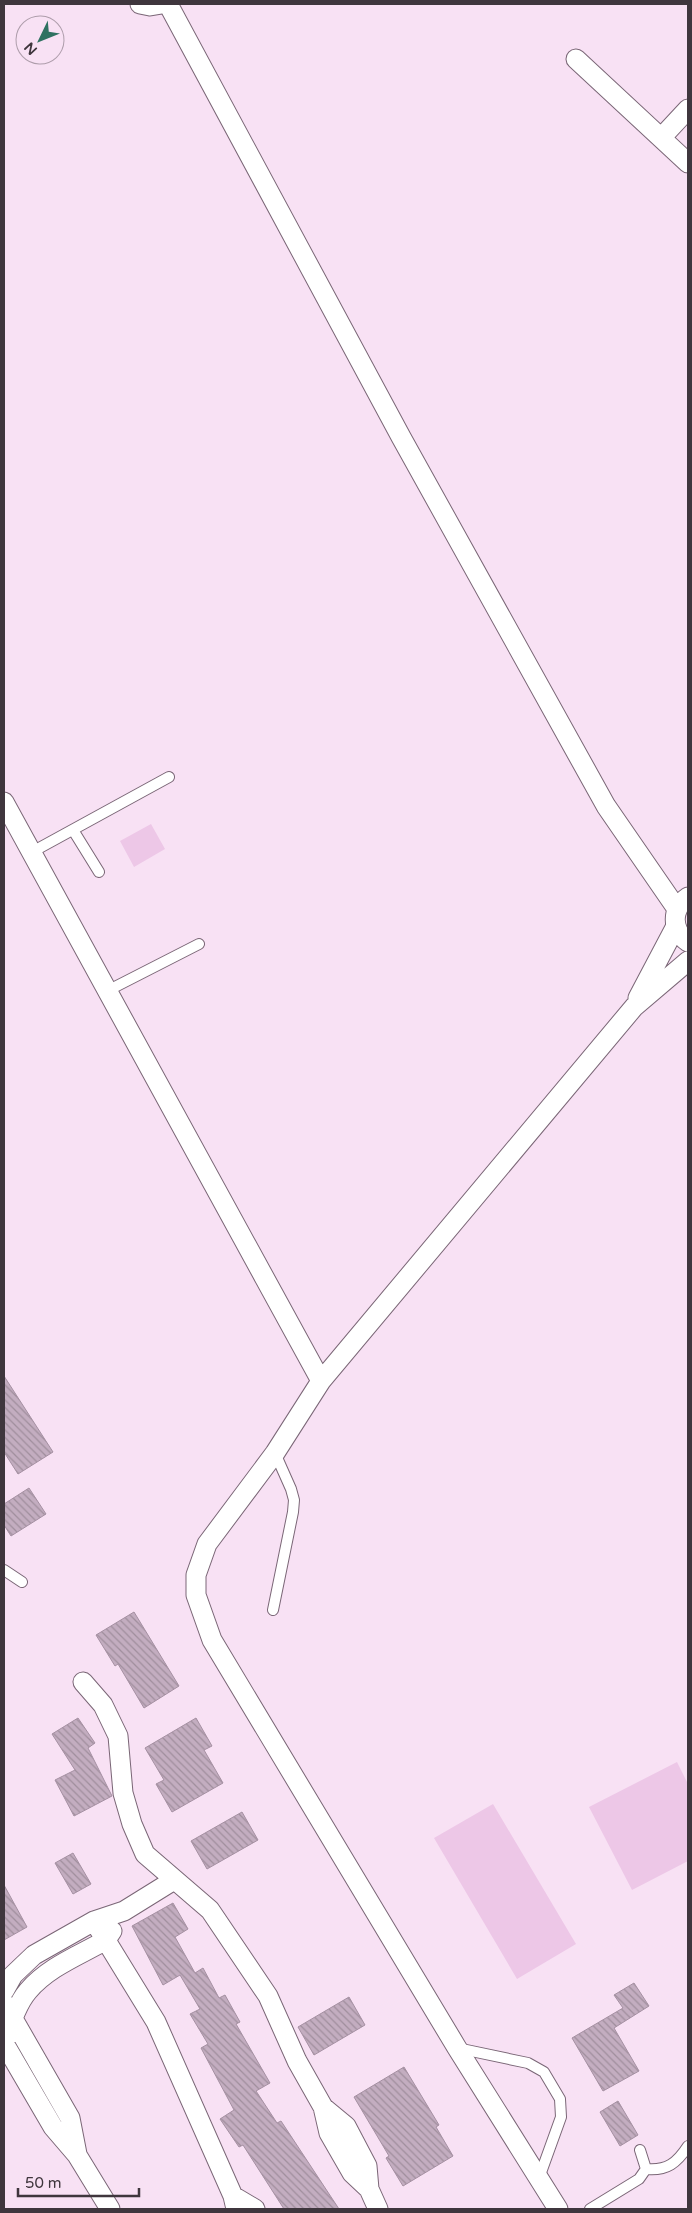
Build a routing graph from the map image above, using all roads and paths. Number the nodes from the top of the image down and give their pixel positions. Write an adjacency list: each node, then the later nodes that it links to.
1 (140, 4): 2 (street)
2 (162, 4)
3 (168, 4): 13 (street)
4 (576, 59): 6 (street)
5 (688, 109): 6 (street)
6 (661, 138): 7 (street)
7 (688, 163)
8 (169, 777): 10 (lane)
9 (4, 802): 11 (street)
10 (73, 830): 11 (lane); 12 (lane)
11 (32, 852): 17 (street)
12 (99, 872)
13 (680, 911): 14 (street); 18 (street)
14 (688, 942)
15 (199, 944): 17 (lane)
16 (688, 961): 18 (street)
17 (107, 991): 19 (street)
18 (634, 1007): 19 (street)
19 (321, 1381): 20 (street)
20 (275, 1454): 23 (lane); 34 (street)
21 (4, 1570): 22 (lane)
22 (22, 1582)
23 (273, 1610)
24 (84, 1682): 25 (street)
25 (174, 1880): 26 (street); 43 (street)
26 (124, 1910): 27 (street); 28 (street)
27 (94, 1921): 28 (street); 29 (street)
28 (106, 1940): 30 (street); 40 (street)
29 (52, 1945): 30 (street); 31 (street)
30 (63, 1964): 32 (street)
31 (4, 1991)
32 (9, 2011): 33 (street); 37 (street)
33 (4, 2044): 37 (street)
34 (457, 2048): 39 (street); 39 (lane)
35 (688, 2146): 38 (lane)
36 (640, 2150): 38 (lane)
37 (77, 2155): 41 (street)
38 (646, 2169): 45 (lane)
39 (539, 2178): 44 (street)
40 (234, 2202): 42 (street)
41 (110, 2209)
42 (255, 2209)
43 (378, 2209)
44 (558, 2209)
45 (590, 2209)

